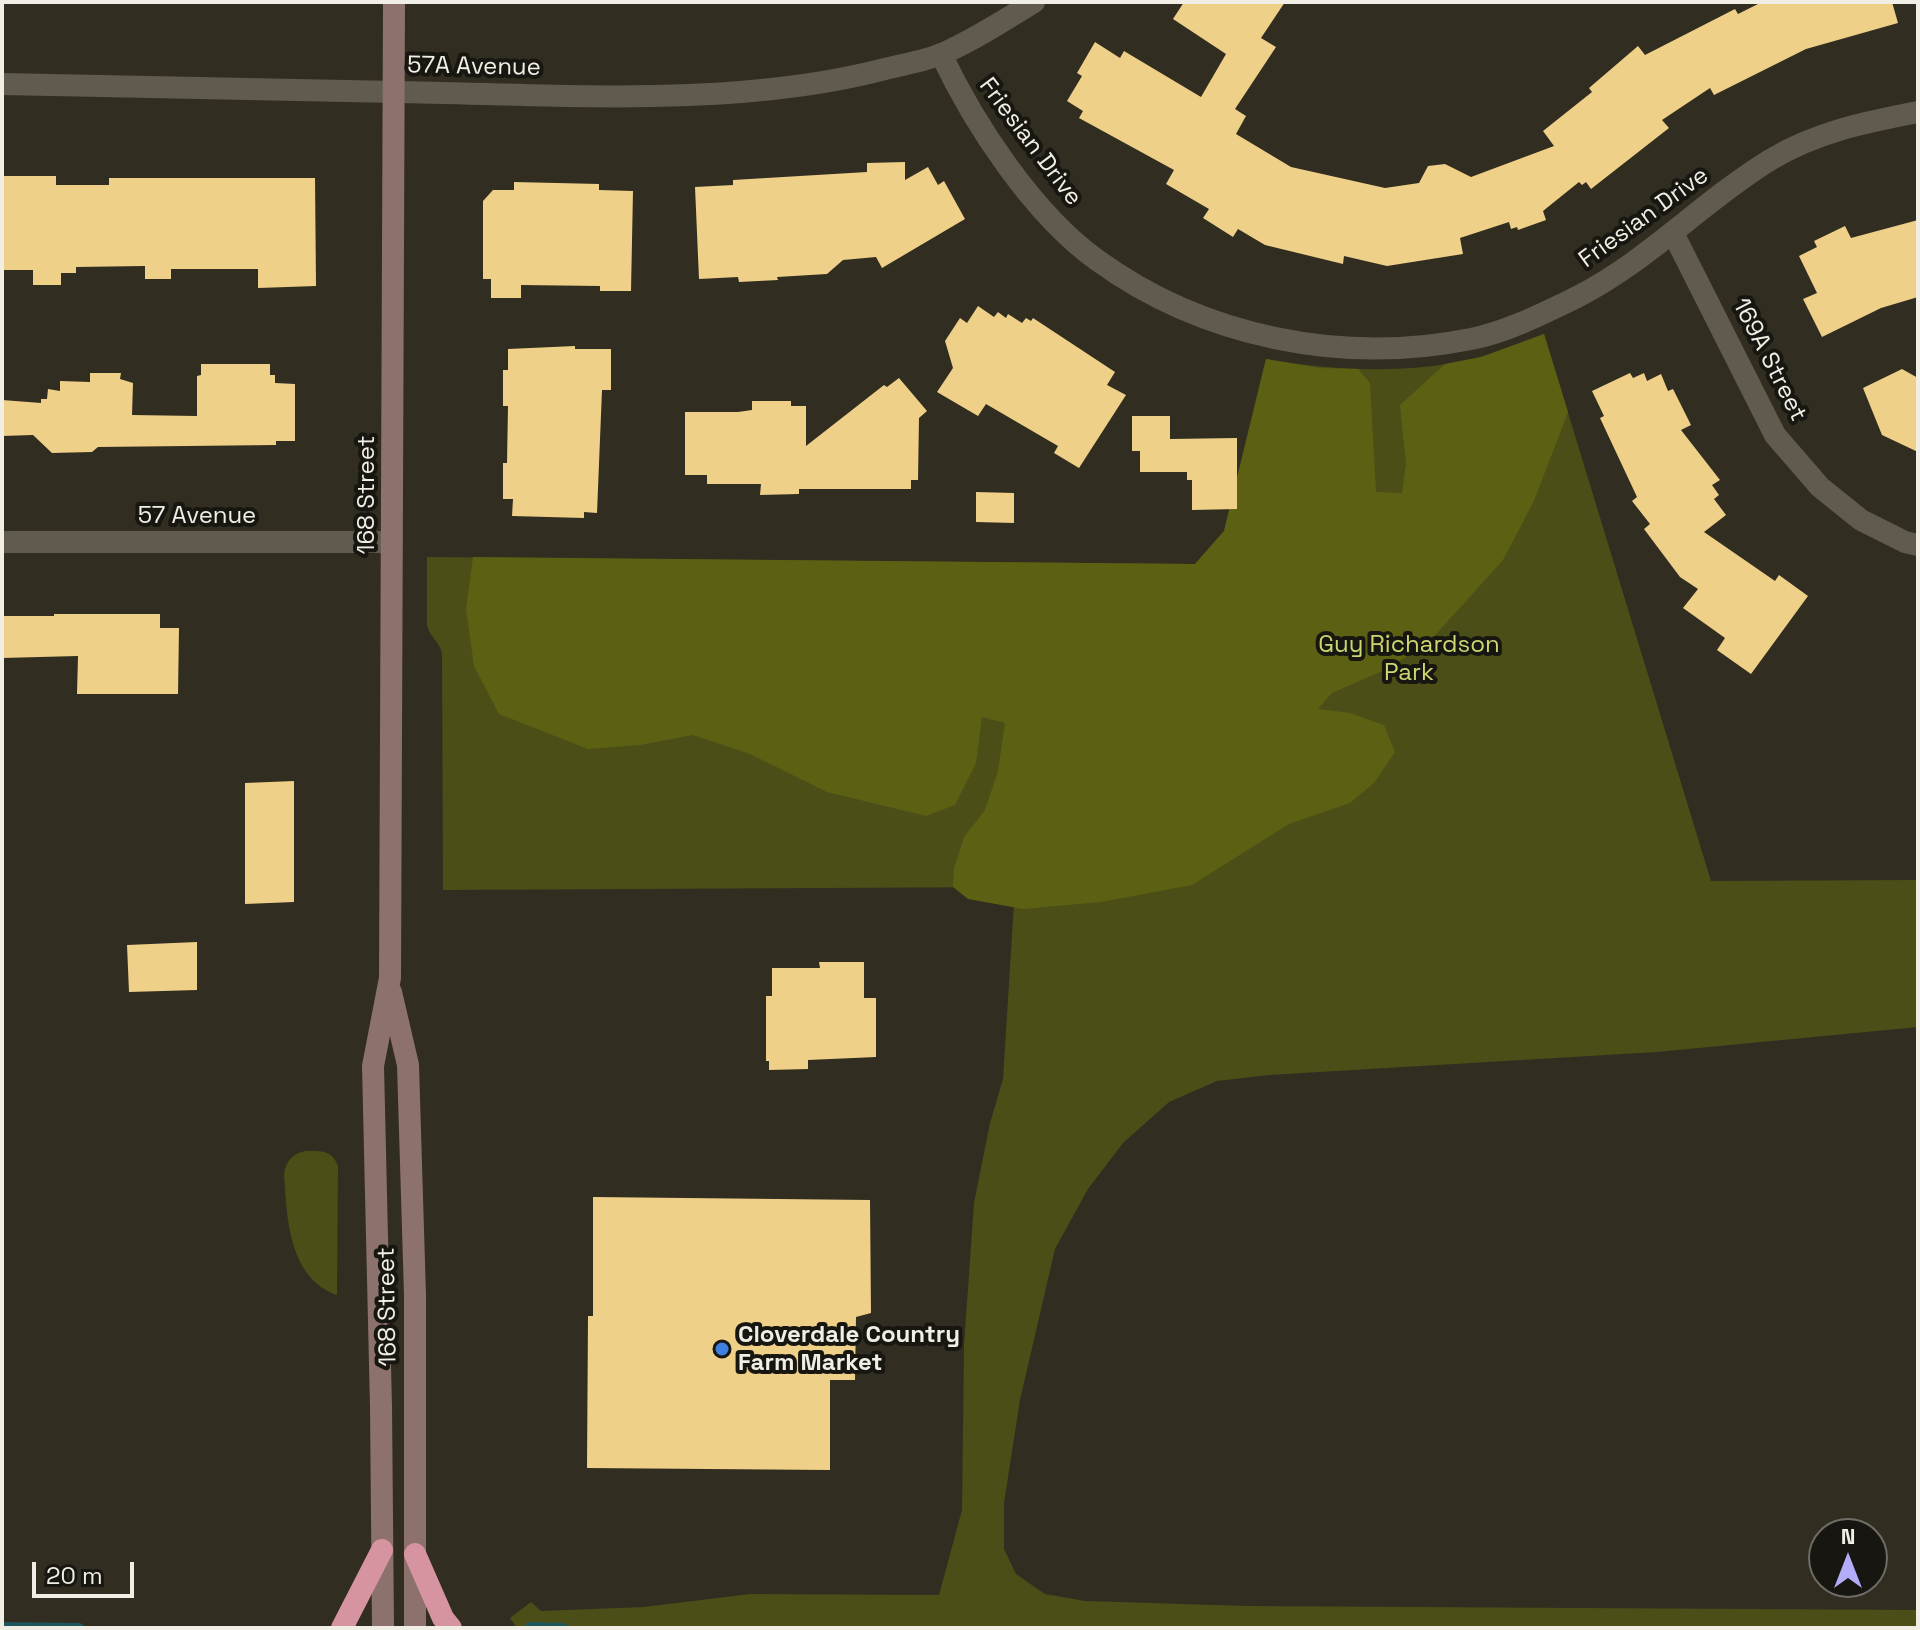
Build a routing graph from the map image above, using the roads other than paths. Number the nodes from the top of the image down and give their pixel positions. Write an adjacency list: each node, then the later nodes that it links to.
1 (394, 2): 5 (main road, 168 Street)
2 (1034, 2): 3 (street, 57A Avenue)
3 (941, 54): 5 (street, 57A Avenue); 7 (street, Friesian Drive)
4 (2, 84): 5 (street, 57A Avenue)
5 (395, 92): 9 (main road, 168 Street)
6 (1918, 112): 7 (street, Friesian Drive)
7 (1673, 233): 10 (street, 169A Street)
8 (2, 542): 9 (street, 57 Avenue)
9 (392, 542): 11 (main road, 168 Street)
10 (1918, 545)
11 (389, 987): 12 (main road, 168 Street); 13 (main road, 168 Street)
12 (382, 1550): 14 (highway); 15 (main road, 168 Street)
13 (415, 1554): 16 (main road, 168 Street); 17 (highway)
14 (342, 1628)
15 (383, 1628)
16 (415, 1628)
17 (451, 1628)

